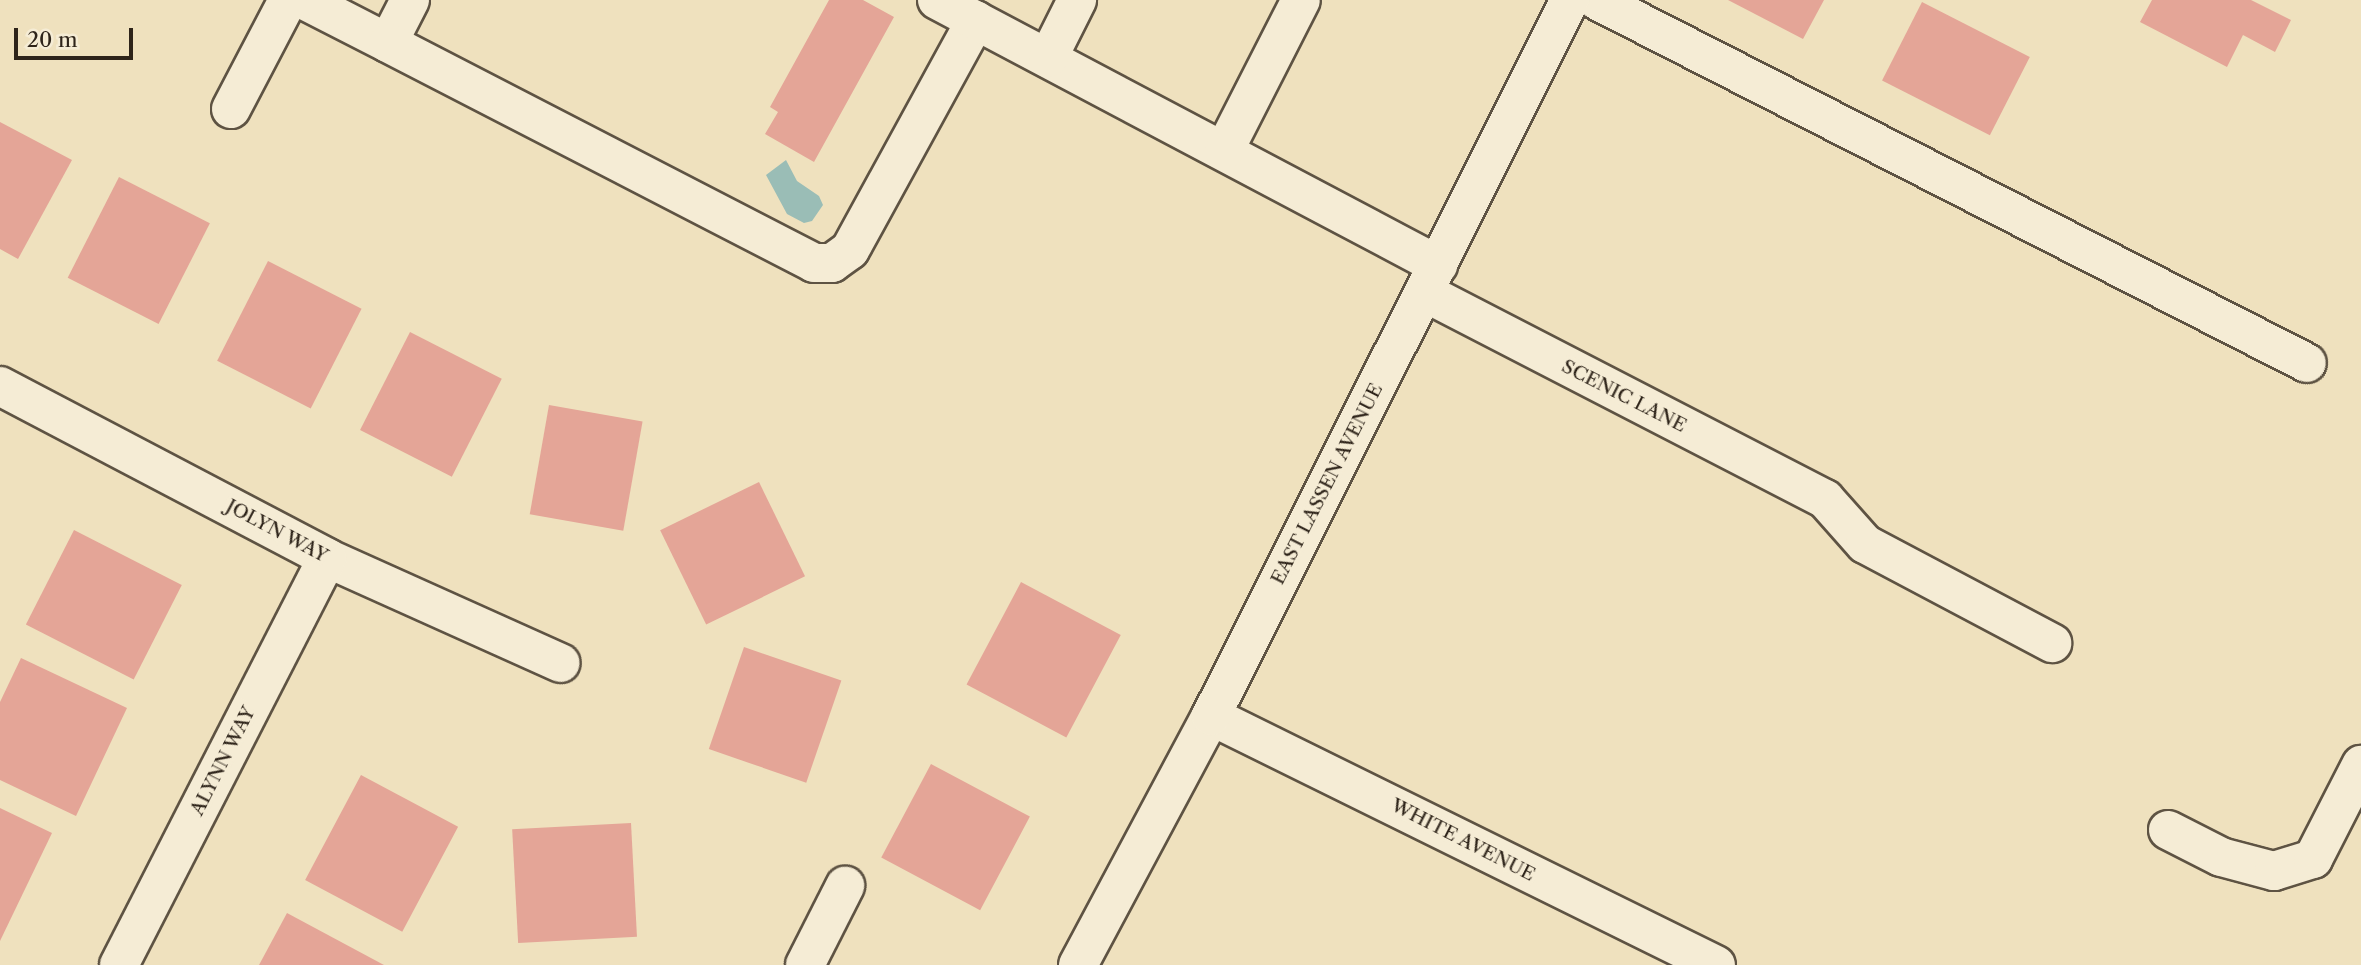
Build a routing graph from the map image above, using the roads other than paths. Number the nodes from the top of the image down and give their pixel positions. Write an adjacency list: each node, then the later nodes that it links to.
1 (288, 0): 12 (street)
2 (304, 0): 10 (street)
3 (410, 0): 10 (street)
4 (937, 0): 9 (street, SCENIC LANE)
5 (1077, 0): 11 (street)
6 (1301, 0): 13 (street)
7 (1570, 0): 14 (street, EAST LASSEN AVENUE)
8 (1596, 0): 15 (street)
9 (976, 20): 10 (street); 11 (street, SCENIC LANE)
10 (388, 43)
11 (1048, 58): 13 (street, SCENIC LANE)
12 (231, 109)
13 (1224, 151): 14 (street, SCENIC LANE)
14 (1431, 279): 18 (street, SCENIC LANE); 20 (street, EAST LASSEN AVENUE)
15 (2307, 363)
16 (0, 386): 17 (street, JOLYN WAY)
17 (327, 558): 19 (street, JOLYN WAY); 24 (street, ALYNN WAY)
18 (2052, 643)
19 (561, 663)
20 (1211, 716): 26 (street, EAST LASSEN AVENUE); 27 (street, WHITE AVENUE)
21 (2361, 765): 22 (street)
22 (2168, 830)
23 (845, 886): 25 (street)
24 (119, 965)
25 (805, 965)
26 (1078, 965)
27 (1716, 965)

